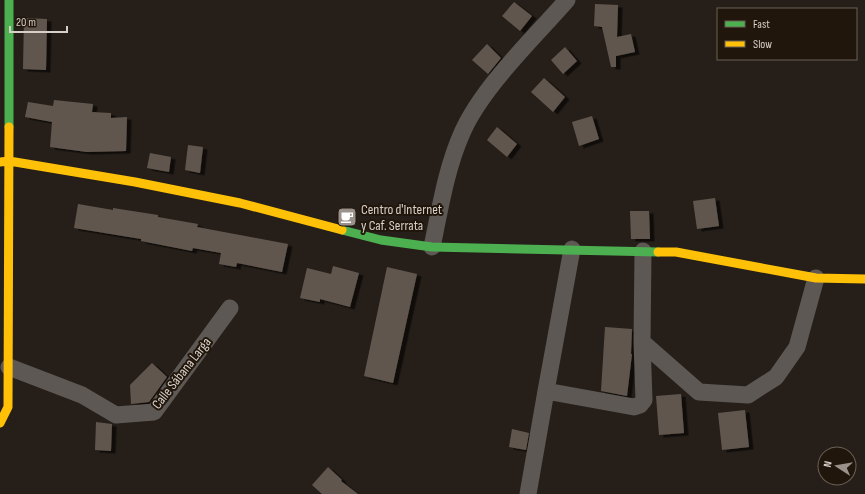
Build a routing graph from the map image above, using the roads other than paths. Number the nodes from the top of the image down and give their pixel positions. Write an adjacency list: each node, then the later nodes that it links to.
1 (9, 0): 3 (main road)
2 (567, 0): 4 (street)
3 (4, 162): 4 (main road); 11 (main road)
4 (432, 247): 5 (main road)
5 (572, 249): 6 (main road); 12 (street)
6 (643, 251): 7 (main road); 10 (street)
7 (816, 278): 8 (main road); 10 (street)
8 (865, 279)
9 (230, 308): 11 (street, Calle Sábana Larga)
10 (642, 342): 12 (street)
11 (9, 367): 13 (main road)
12 (546, 391): 14 (street)
13 (0, 424)
14 (528, 494)

